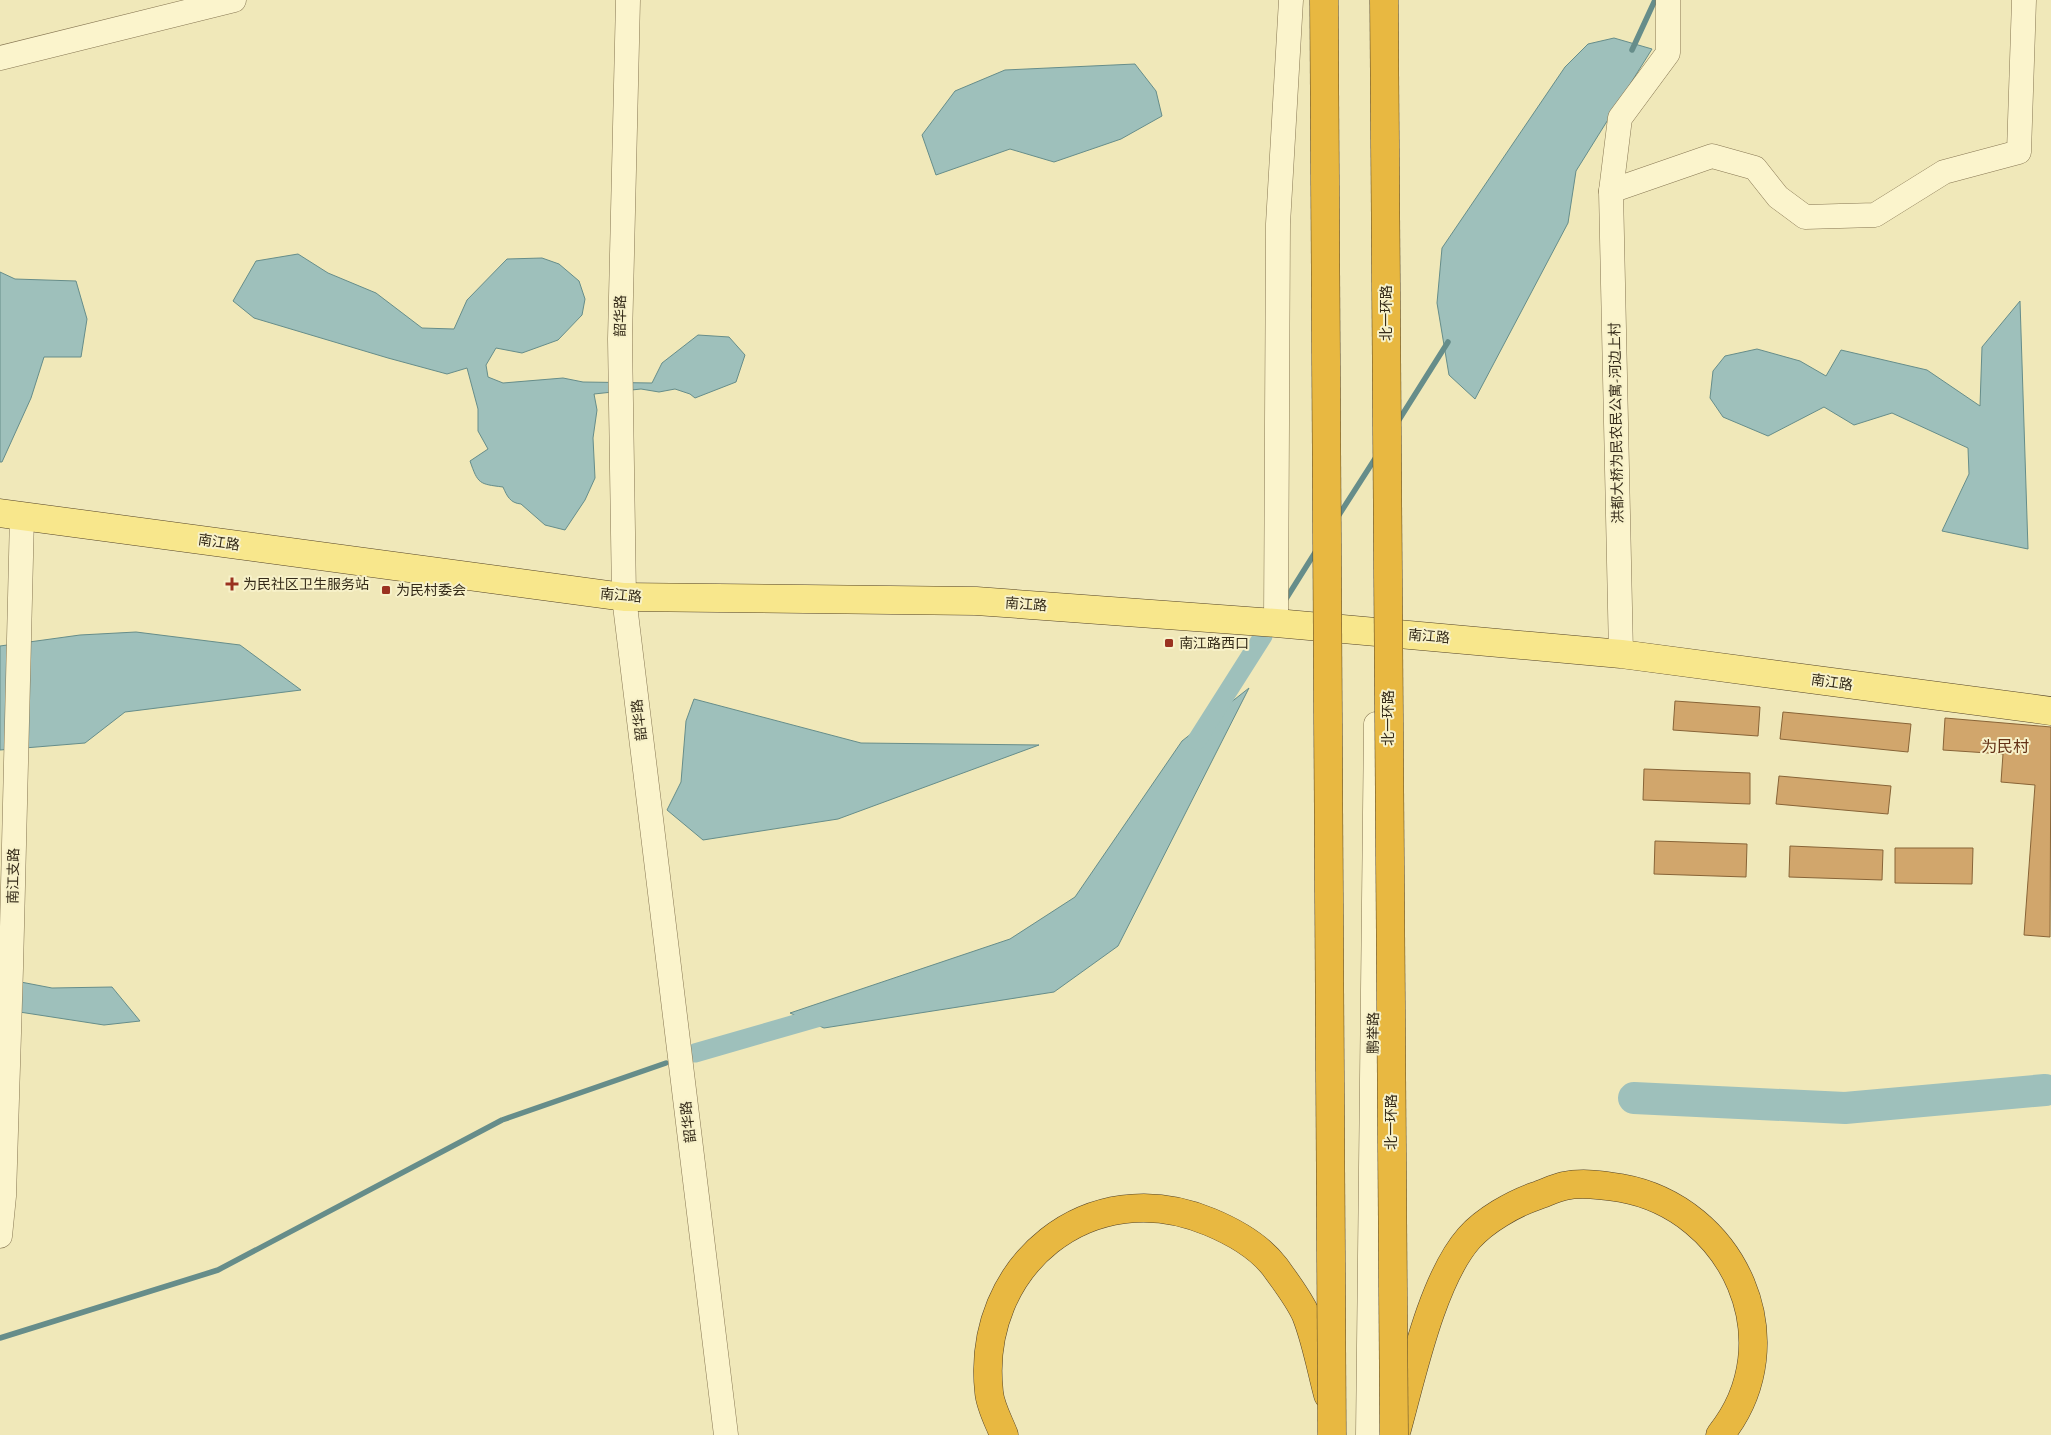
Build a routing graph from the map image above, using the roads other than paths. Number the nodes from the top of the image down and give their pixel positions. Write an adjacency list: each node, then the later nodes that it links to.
1 (234, 0): 8 (street)
2 (628, 0): 11 (street, 韶华路)
3 (1291, 0): 12 (street)
4 (1324, 0): 18 (highway, bridge)
5 (1384, 0): 22 (highway, 北一环路, bridge)
6 (1668, 0): 9 (street, 洪都大桥为民农民公寓-河边上村)
7 (2024, 0): 9 (street)
8 (0, 58)
9 (1611, 192): 14 (street, 洪都大桥为民农民公寓-河边上村)
10 (11, 514): 11 (main road, 南江路); 16 (street, 南江支路)
11 (624, 597): 12 (main road, 南江路); 19 (street, 韶华路)
12 (1276, 623): 13 (main road, 南江路)
13 (1377, 632): 14 (main road, 南江路); 21 (street, 鹏举路)
14 (1620, 654): 15 (main road, 南江路)
15 (2051, 711)
16 (2, 1196): 17 (street, 南江支路)
17 (0, 1236)
18 (1332, 1422): 20 (highway, bridge)
19 (726, 1435)
20 (1004, 1435)
21 (1368, 1435)
22 (1395, 1435): 23 (highway)
23 (1720, 1435)

